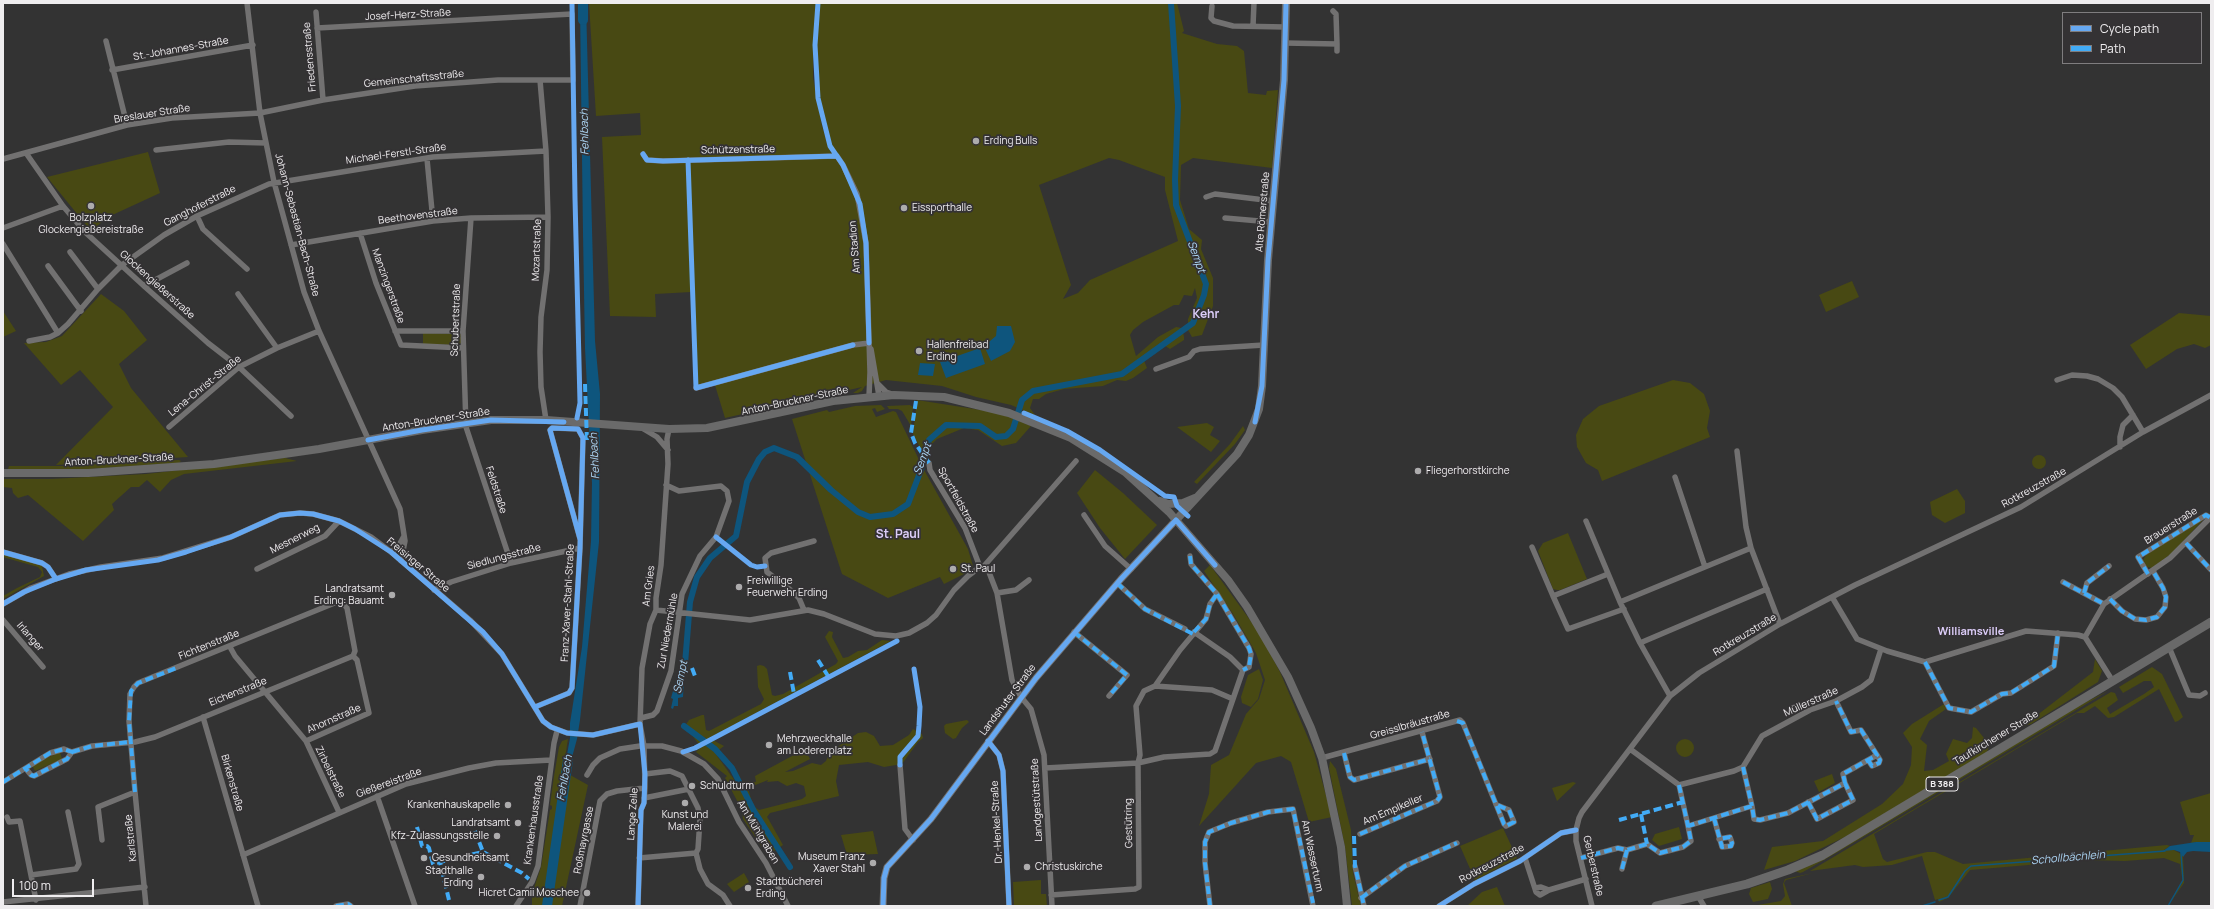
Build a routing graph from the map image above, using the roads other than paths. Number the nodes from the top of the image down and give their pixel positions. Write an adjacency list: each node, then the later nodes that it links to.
1 (247, 3): 13 (street, Johann-Sebastian-Bach-Straße)
2 (1254, 3): 7 (street)
3 (1286, 3): 8 (main road, Alte Römerstraße)
4 (1212, 6): 7 (street)
5 (1333, 11): 12 (street)
6 (316, 12): 9 (street, Friedensstraße)
7 (1254, 26): 8 (street)
8 (1285, 27): 11 (main road, Alte Römerstraße)
9 (317, 28): 17 (street, Josef-Herz-Straße); 18 (street, Friedensstraße)
10 (106, 40): 15 (street)
11 (1285, 43): 12 (street); 31 (main road, Alte Römerstraße)
12 (1337, 44): 14 (street)
13 (253, 45): 15 (street, St.-Johannes-Straße); 19 (street, Johann-Sebastian-Bach-Straße)
14 (1337, 51)
15 (112, 70): 20 (street)
16 (540, 80): 17 (street, Gemeinschaftsstraße); 18 (street, Gemeinschaftsstraße); 23 (street, Mozartstraße)
17 (573, 80)
18 (323, 100): 19 (street, Gemeinschaftsstraße)
19 (260, 113): 20 (street, Breslauer Straße); 21 (street, Johann-Sebastian-Bach-Straße)
20 (127, 125): 24 (street, Breslauer Straße)
21 (266, 143): 22 (street); 29 (street, Johann-Sebastian-Bach-Straße)
22 (156, 150)
23 (546, 151): 28 (street, Michael-Ferstl-Straße); 34 (street, Mozartstraße)
24 (26, 153): 27 (street, Breslauer Straße); 32 (street, Glockengießerstraße)
25 (643, 154): 26 (street, Schützenstraße)
26 (837, 156): 57 (street, Am Stadion)
27 (3, 159)
28 (427, 159): 29 (street, Michael-Ferstl-Straße); 37 (street)
29 (274, 182): 33 (street, Ganghoferstraße); 42 (street, Johann-Sebastian-Bach-Straße)
30 (1206, 197): 31 (street)
31 (1274, 201): 38 (main road, Alte Römerstraße)
32 (63, 206): 39 (street); 45 (street, Glockengießerstraße)
33 (197, 216): 45 (street, Ganghoferstraße); 47 (street)
34 (548, 217): 35 (street, Beethovenstraße); 72 (street, Mozartstraße)
35 (471, 218): 37 (street, Beethovenstraße); 54 (street, Schubertstraße)
36 (1225, 218): 38 (street)
37 (433, 221): 40 (street, Beethovenstraße)
38 (1271, 222): 58 (main road, Alte Römerstraße)
39 (3, 228)
40 (360, 233): 42 (street, Beethovenstraße); 53 (street, Manzingerstraße)
41 (3, 244): 55 (street)
42 (291, 245): 52 (street, Johann-Sebastian-Bach-Straße)
43 (70, 252): 49 (street)
44 (187, 263): 48 (street)
45 (122, 265): 48 (street, Glockengießerstraße); 49 (street, Ganghoferstraße)
46 (48, 266): 51 (street)
47 (247, 269)
48 (144, 286): 61 (street, Glockengießerstraße)
49 (98, 289): 51 (street, Ganghoferstraße)
50 (238, 294): 59 (street)
51 (81, 310): 55 (street, Ganghoferstraße)
52 (319, 331): 59 (street, Lena-Christ-Straße); 79 (street, Johann-Sebastian-Bach-Straße)
53 (395, 331): 54 (street); 60 (street, Manzingerstraße)
54 (463, 331): 60 (street, Schubertstraße)
55 (58, 333): 56 (street, Ganghoferstraße)
56 (29, 341)
57 (868, 343): 64 (street, Am Stadion); 65 (street); 69 (street, Am Stadion)
58 (1264, 345): 62 (street); 88 (main road, Alte Römerstraße)
59 (276, 348): 61 (street, Lena-Christ-Straße)
60 (463, 348): 73 (street, Schubertstraße)
61 (239, 367): 71 (street, Glockengießerstraße); 75 (street, Lena-Christ-Straße)
62 (1156, 369)
63 (2057, 380): 70 (street)
64 (877, 383): 66 (street); 68 (street, Am Stadion)
65 (696, 388)
66 (894, 395): 68 (main road, Anton-Bruckner-Straße); 89 (main road, Anton-Bruckner-Straße)
67 (2211, 395): 78 (street, Rotkreuzstraße)
68 (879, 396): 69 (main road, Anton-Bruckner-Straße)
69 (869, 397): 77 (main road, Anton-Bruckner-Straße)
70 (2133, 415): 78 (street); 80 (street)
71 (291, 416)
72 (546, 420): 73 (main road, Anton-Bruckner-Straße); 74 (main road, Anton-Bruckner-Straße)
73 (466, 423): 79 (main road, Anton-Bruckner-Straße); 106 (street, Feldstraße)
74 (579, 426): 76 (main road, Anton-Bruckner-Straße); 96 (street, Franz-Xaver-Stahl-Straße); 96 (street)
75 (169, 427)
76 (642, 428): 77 (main road, Anton-Bruckner-Straße); 81 (street)
77 (670, 429): 81 (street, Am Gries)
78 (2143, 432): 80 (street, Rotkreuzstraße)
79 (368, 440): 85 (main road, Anton-Bruckner-Straße); 95 (street, Johann-Sebastian-Bach-Straße)
80 (2120, 447): 125 (street, Rotkreuzstraße)
81 (668, 450): 87 (street, Am Gries)
82 (1737, 451): 101 (street)
83 (1076, 461): 108 (street)
84 (929, 464): 108 (street, Sportfeldstraße)
85 (3, 473)
86 (1675, 477): 109 (street)
87 (666, 485): 131 (street, Am Gries); 133 (street, Zur Niedermühle)
88 (1197, 497): 89 (main road); 92 (main road, Alte Römerstraße)
89 (1159, 501): 92 (main road, Anton-Bruckner-Straße)
90 (1084, 515): 111 (street)
91 (2211, 518): 98 (street, Brauerstraße); 113 (street, Brauerstraße)
92 (1176, 520): 111 (street, Landshuter Straße); 171 (main road, Anton-Bruckner-Straße)
93 (339, 521): 103 (street, Freisinger Straße); 110 (street, Mesnerweg); 115 (street, Freisinger Straße)
94 (1586, 521): 114 (street)
95 (404, 533): 103 (street); 105 (street, Johann-Sebastian-Bach-Straße)
96 (580, 540): 100 (street, Franz-Xaver-Stahl-Straße)
97 (814, 541): 132 (street)
98 (2186, 543): 112 (street); 113 (street, Brauerstraße)
99 (1532, 547): 124 (street)
100 (580, 548): 106 (street, Siedlungsstraße); 159 (street, Franz-Xaver-Stahl-Straße)
101 (1751, 548): 109 (street); 119 (street)
102 (3, 552): 115 (street)
103 (390, 552): 105 (street, Freisinger Straße)
104 (1190, 556): 123 (street)
105 (401, 561): 120 (street, Freisinger Straße)
106 (511, 563): 120 (street, Siedlungsstraße)
107 (2109, 566): 121 (street)
108 (982, 567): 122 (street); 132 (street)
109 (1706, 567): 127 (street)
110 (257, 569)
111 (1130, 569): 118 (street, Landshuter Straße)
112 (2211, 570)
113 (2150, 572): 126 (street, Brauerstraße); 126 (street)
114 (1608, 574): 124 (street); 127 (street)
115 (56, 579): 128 (street, Freisinger Straße)
116 (1029, 580): 122 (street)
117 (2063, 582): 121 (street)
118 (1117, 583): 137 (street); 138 (street, Landshuter Straße)
119 (1768, 589): 136 (street); 142 (street)
120 (434, 590): 159 (street, Freisinger Straße)
121 (2084, 592): 129 (street)
122 (997, 593): 156 (street)
123 (1217, 594): 139 (street); 149 (street)
124 (1554, 596): 130 (street)
125 (1832, 597): 136 (street, Rotkreuzstraße); 145 (street)
126 (2110, 599): 129 (street, Brauerstraße)
127 (1620, 602): 130 (street)
128 (3, 604)
129 (2104, 604): 141 (street, Brauerstraße)
130 (1624, 609): 142 (street)
131 (656, 610): 133 (street); 161 (street, Am Gries)
132 (804, 610): 133 (street)
133 (680, 614): 161 (street, Zur Niedermühle)
134 (3, 620): 148 (street, Irlanger)
135 (2211, 622): 144 (main road, Taufkirchener Straße / B 388)
136 (1780, 624): 155 (street, Rotkreuzstraße)
137 (1185, 630)
138 (1074, 632): 154 (street); 156 (street, Landshuter Straße)
139 (1193, 633): 149 (street); 151 (street)
140 (2058, 633): 141 (street); 147 (street); 147 (street)
141 (2085, 637): 150 (street)
142 (1640, 643): 155 (street)
143 (230, 647): 146 (street, Fichtenstraße); 152 (street, Zirbelstraße); 166 (street, Fichtenstraße)
144 (2169, 647): 150 (main road, Taufkirchener Straße / B 388); 153 (street)
145 (1881, 649): 147 (street); 158 (street, Müllerstraße)
146 (353, 656): 152 (street, Eichenstraße); 164 (street, Ahornstraße)
147 (1925, 662)
148 (43, 667)
149 (1243, 670): 157 (street)
150 (2112, 680): 215 (main road, Taufkirchener Straße / B 388)
151 (1155, 686): 157 (street); 174 (street)
152 (265, 691): 160 (street, Eichenstraße); 164 (street, Zirbelstraße)
153 (2205, 693)
154 (1109, 696)
155 (1670, 696): 168 (street, Rotkreuzstraße)
156 (1021, 697): 165 (street, Landshuter Straße); 177 (street, Landgestütstraße)
157 (1233, 699): 174 (street)
158 (1836, 701): 176 (street, Müllerstraße); 182 (street)
159 (535, 707): 162 (street, Freisinger Straße)
160 (203, 717): 166 (street, Eichenstraße); 205 (street, Birkenstraße)
161 (641, 721): 162 (street, Freisinger Straße); 167 (street, Lange Zeile)
162 (557, 731): 173 (street, Krankenhausstraße)
163 (1422, 732): 170 (street, Greisslbräustraße); 172 (street, Am Emplkeller); 190 (street, Greisslbräustraße)
164 (306, 741): 193 (street, Zirbelstraße)
165 (988, 741): 201 (street, Landshuter Straße); 230 (street, Dr.-Henkel-Straße)
166 (130, 742): 169 (street, Eichenstraße); 186 (street, Karlstraße)
167 (644, 746): 179 (street, Lange Zeile); 180 (street, Am Mühlgraben); 228 (street, Am Mühlgraben)
168 (1630, 749): 183 (street); 197 (street, Rotkreuzstraße)
169 (72, 752): 178 (street); 178 (street)
170 (1344, 753): 171 (street, Greisslbräustraße); 172 (street)
171 (1322, 758): 234 (main road, Anton-Bruckner-Straße)
172 (1430, 759): 198 (street, Am Emplkeller)
173 (551, 760): 187 (street, Gießereistraße); 224 (street, Krankenhausstraße)
174 (1138, 763): 177 (street); 214 (street, Gestütring)
175 (900, 765): 201 (street)
176 (1743, 767): 183 (street); 191 (street)
177 (1045, 768): 214 (street, Landgestütstraße)
178 (26, 769): 181 (street)
179 (645, 774): 184 (street, Lange Zeile); 185 (street)
180 (588, 775)
181 (3, 782)
182 (1845, 783): 189 (street); 189 (street)
183 (1679, 785): 196 (street)
184 (644, 788): 188 (street, Lange Zeile); 225 (street, Roßmayrgasse)
185 (689, 789): 188 (street); 204 (street)
186 (136, 792): 200 (street); 213 (street, Karlstraße)
187 (377, 796): 193 (street, Gießereistraße); 223 (street)
188 (644, 798): 206 (street, Lange Zeile)
189 (1808, 802): 191 (street)
190 (1497, 805)
191 (1752, 806): 195 (street)
192 (68, 812): 211 (street)
193 (339, 812): 205 (street, Gießereistraße)
194 (7, 817): 211 (street)
195 (1714, 818): 196 (street); 199 (street)
196 (1688, 826): 203 (street)
197 (1576, 830): 207 (street, Rotkreuzstraße); 208 (street, Gerberstraße)
198 (1360, 834)
199 (1719, 839)
200 (102, 840)
201 (913, 840): 229 (street, Landshuter Straße)
202 (1457, 843): 216 (street)
203 (1627, 850): 208 (street); 210 (street)
204 (696, 853): 206 (street); 227 (street)
205 (243, 855): 220 (street, Birkenstraße)
206 (639, 858): 226 (street, Lange Zeile)
207 (1525, 858): 212 (street); 236 (street, Rotkreuzstraße)
208 (1581, 858): 212 (street, Gerberstraße)
209 (1355, 866): 216 (street)
210 (1622, 869)
211 (31, 875): 217 (street)
212 (1586, 879): 237 (street, Gerberstraße)
213 (145, 887): 217 (street); 219 (street, Karlstraße)
214 (1051, 895): 231 (street, Landgestütstraße)
215 (1698, 896): 238 (main road, Taufkirchener Straße / B 388); 239 (street)
216 (1361, 898): 235 (street)
217 (36, 900): 218 (street)
218 (3, 902)
219 (146, 906)
220 (258, 906)
221 (336, 906): 222 (street)
222 (351, 906)
223 (415, 906)
224 (516, 906)
225 (580, 906)
226 (638, 906)
227 (730, 906)
228 (788, 906)
229 (883, 906)
230 (1009, 906)
231 (1052, 906)
232 (1210, 906): 233 (street, Am Wasserturm)
233 (1313, 906)
234 (1347, 906)
235 (1364, 906)
236 (1439, 906)
237 (1592, 906)
238 (1656, 906)
239 (1704, 906)

